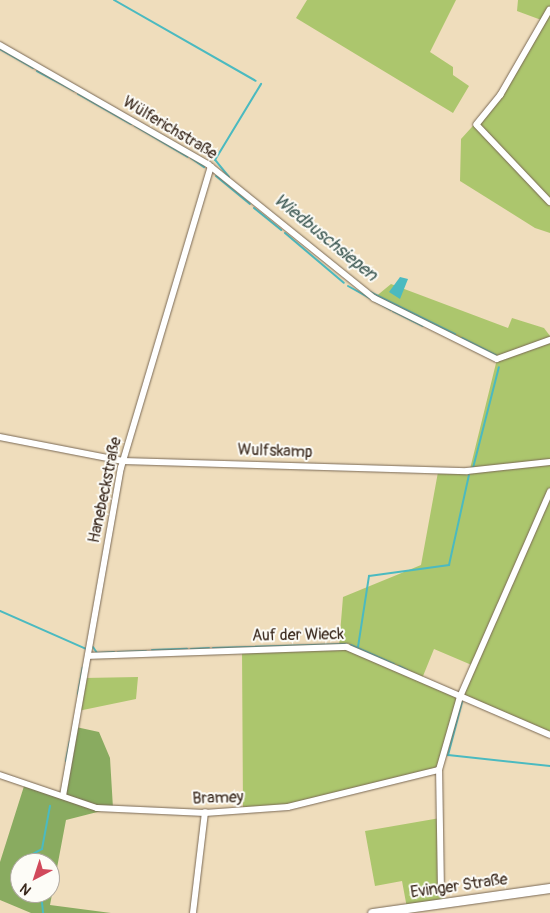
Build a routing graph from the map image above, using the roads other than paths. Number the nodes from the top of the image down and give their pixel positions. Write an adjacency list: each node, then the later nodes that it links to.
1 (550, 10): 4 (street)
2 (0, 45): 3 (street, Wülferichstraße)
3 (211, 167): 5 (street, Wülferichstraße); 7 (street, Hanebeckstraße)
4 (550, 202)
5 (550, 340)
6 (0, 437): 7 (street, Wulfskamp)
7 (123, 461): 8 (street, Wulfskamp); 10 (street, Hanebeckstraße)
8 (550, 462)
9 (550, 492): 11 (street)
10 (88, 656): 11 (street, Auf der Wieck); 15 (street, Hanebeckstraße)
11 (460, 697): 12 (street, Auf der Wieck); 13 (street)
12 (550, 735)
13 (439, 770): 16 (street, Bramey); 18 (street)
14 (0, 775): 15 (street, Bramey)
15 (63, 796): 16 (street, Bramey)
16 (205, 813): 19 (street)
17 (550, 888): 20 (main road, Evinger Straße)
18 (441, 893)
19 (192, 913)
20 (372, 913)

